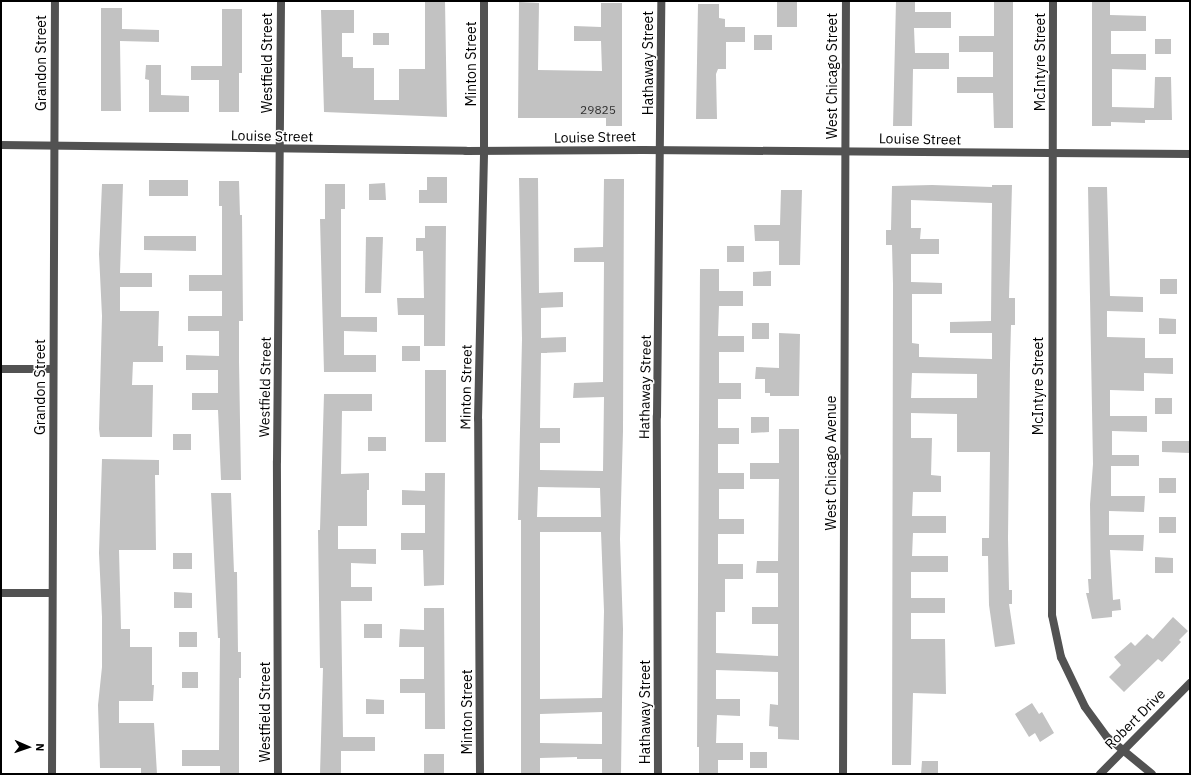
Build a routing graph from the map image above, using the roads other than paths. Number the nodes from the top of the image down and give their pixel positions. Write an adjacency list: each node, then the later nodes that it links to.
1 (54, 1): 8 (street, Grandon Street)
2 (281, 1): 9 (street, Westfield Street)
3 (484, 1): 11 (street, Minton Street)
4 (661, 1): 10 (street, Hathaway Street)
5 (846, 1): 12 (street, West Chicago Street)
6 (1053, 1): 13 (street, McIntyre Street)
7 (1, 145): 8 (street, Louise Street)
8 (54, 146): 9 (street, Louise Street); 16 (street, Grandon Street)
9 (280, 149): 11 (street, Louise Street); 22 (street, Westfield Street)
10 (661, 150): 11 (street, Louise Street); 12 (street, Louise Street); 24 (street, Hathaway Street)
11 (484, 151): 23 (street, Minton Street)
12 (845, 151): 13 (street, Louise Street); 25 (street, West Chicago Avenue)
13 (1052, 154): 14 (street, Louise Street); 20 (street, McIntyre Street)
14 (1190, 154)
15 (1, 369): 16 (street)
16 (53, 369): 18 (street, Grandon Street)
17 (1, 593): 18 (street)
18 (52, 593): 21 (street, Grandon Street)
19 (1190, 683): 20 (street, Robert Drive)
20 (1122, 751): 26 (street, Robert Drive); 27 (street, McIntyre Street)
21 (52, 774)
22 (278, 774)
23 (480, 774)
24 (658, 774)
25 (843, 774)
26 (1100, 774)
27 (1152, 774)

